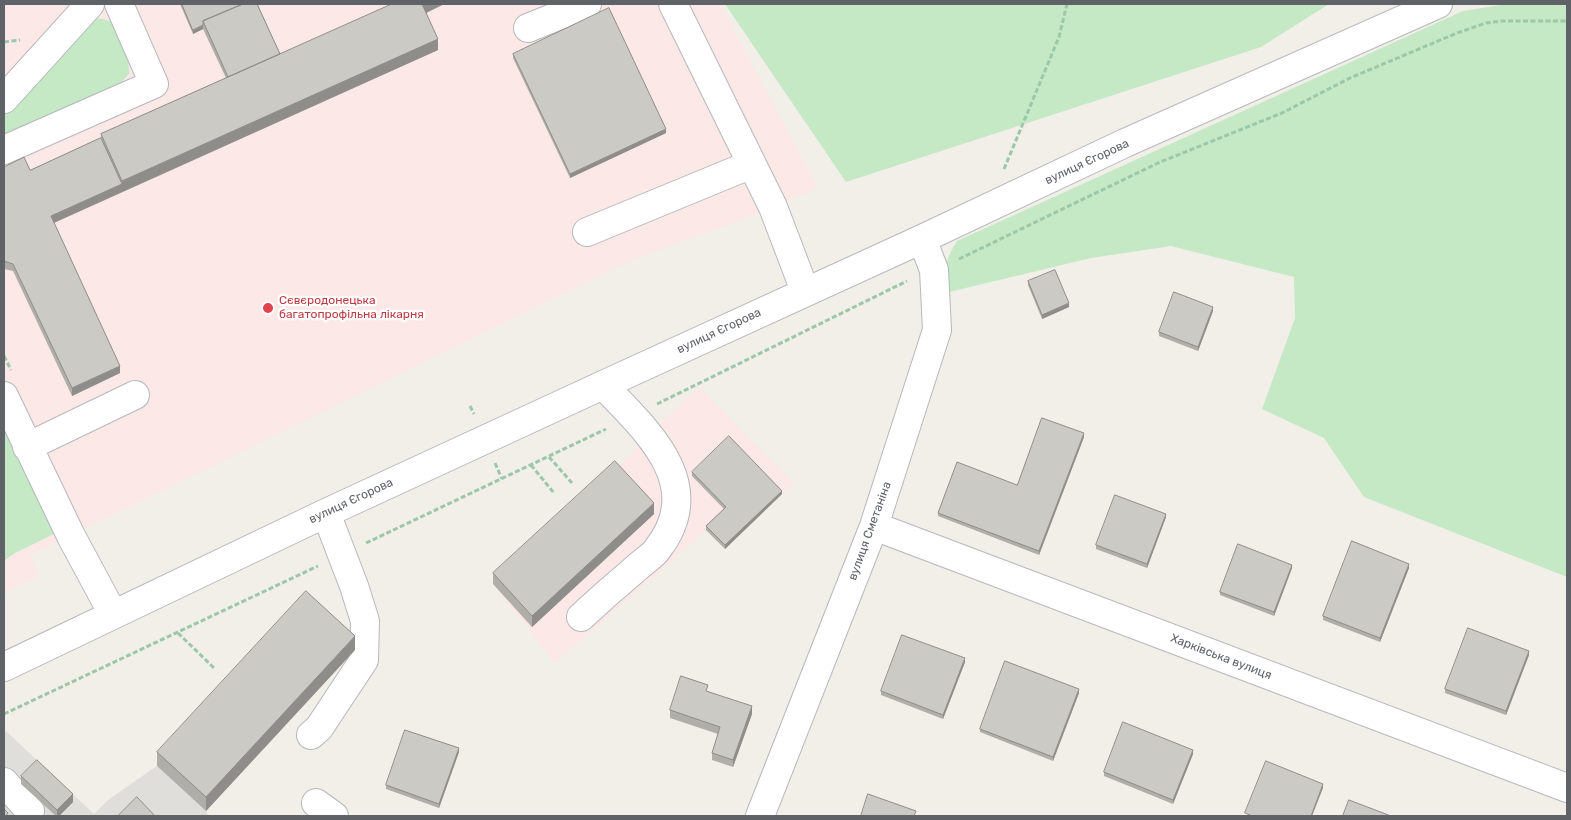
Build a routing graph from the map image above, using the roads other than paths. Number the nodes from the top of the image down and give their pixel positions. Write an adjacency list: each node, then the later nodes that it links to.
1 (90, 4): 7 (street)
2 (119, 4): 8 (street)
3 (587, 4): 6 (street)
4 (673, 4): 9 (street)
5 (1438, 4): 11 (street, вулиця Єгорова)
6 (528, 28)
7 (4, 99)
8 (4, 150)
9 (752, 164): 10 (street); 12 (street)
10 (587, 232)
11 (922, 240): 12 (street, вулиця Єгорова); 18 (street, вулиця Сметаніна)
12 (806, 291): 13 (street, вулиця Єгорова)
13 (603, 385): 17 (street, вулиця Єгорова); 20 (street)
14 (134, 395): 16 (street)
15 (4, 396): 16 (street)
16 (27, 447): 19 (street)
17 (326, 513): 19 (street, вулиця Єгорова); 22 (street)
18 (874, 526): 24 (street, Харківська вулиця); 26 (street, вулиця Сметаніна)
19 (113, 614): 21 (street, вулиця Єгорова)
20 (581, 617)
21 (4, 667)
22 (311, 735)
23 (4, 782): 25 (street)
24 (1567, 788)
25 (30, 811)
26 (760, 816)

